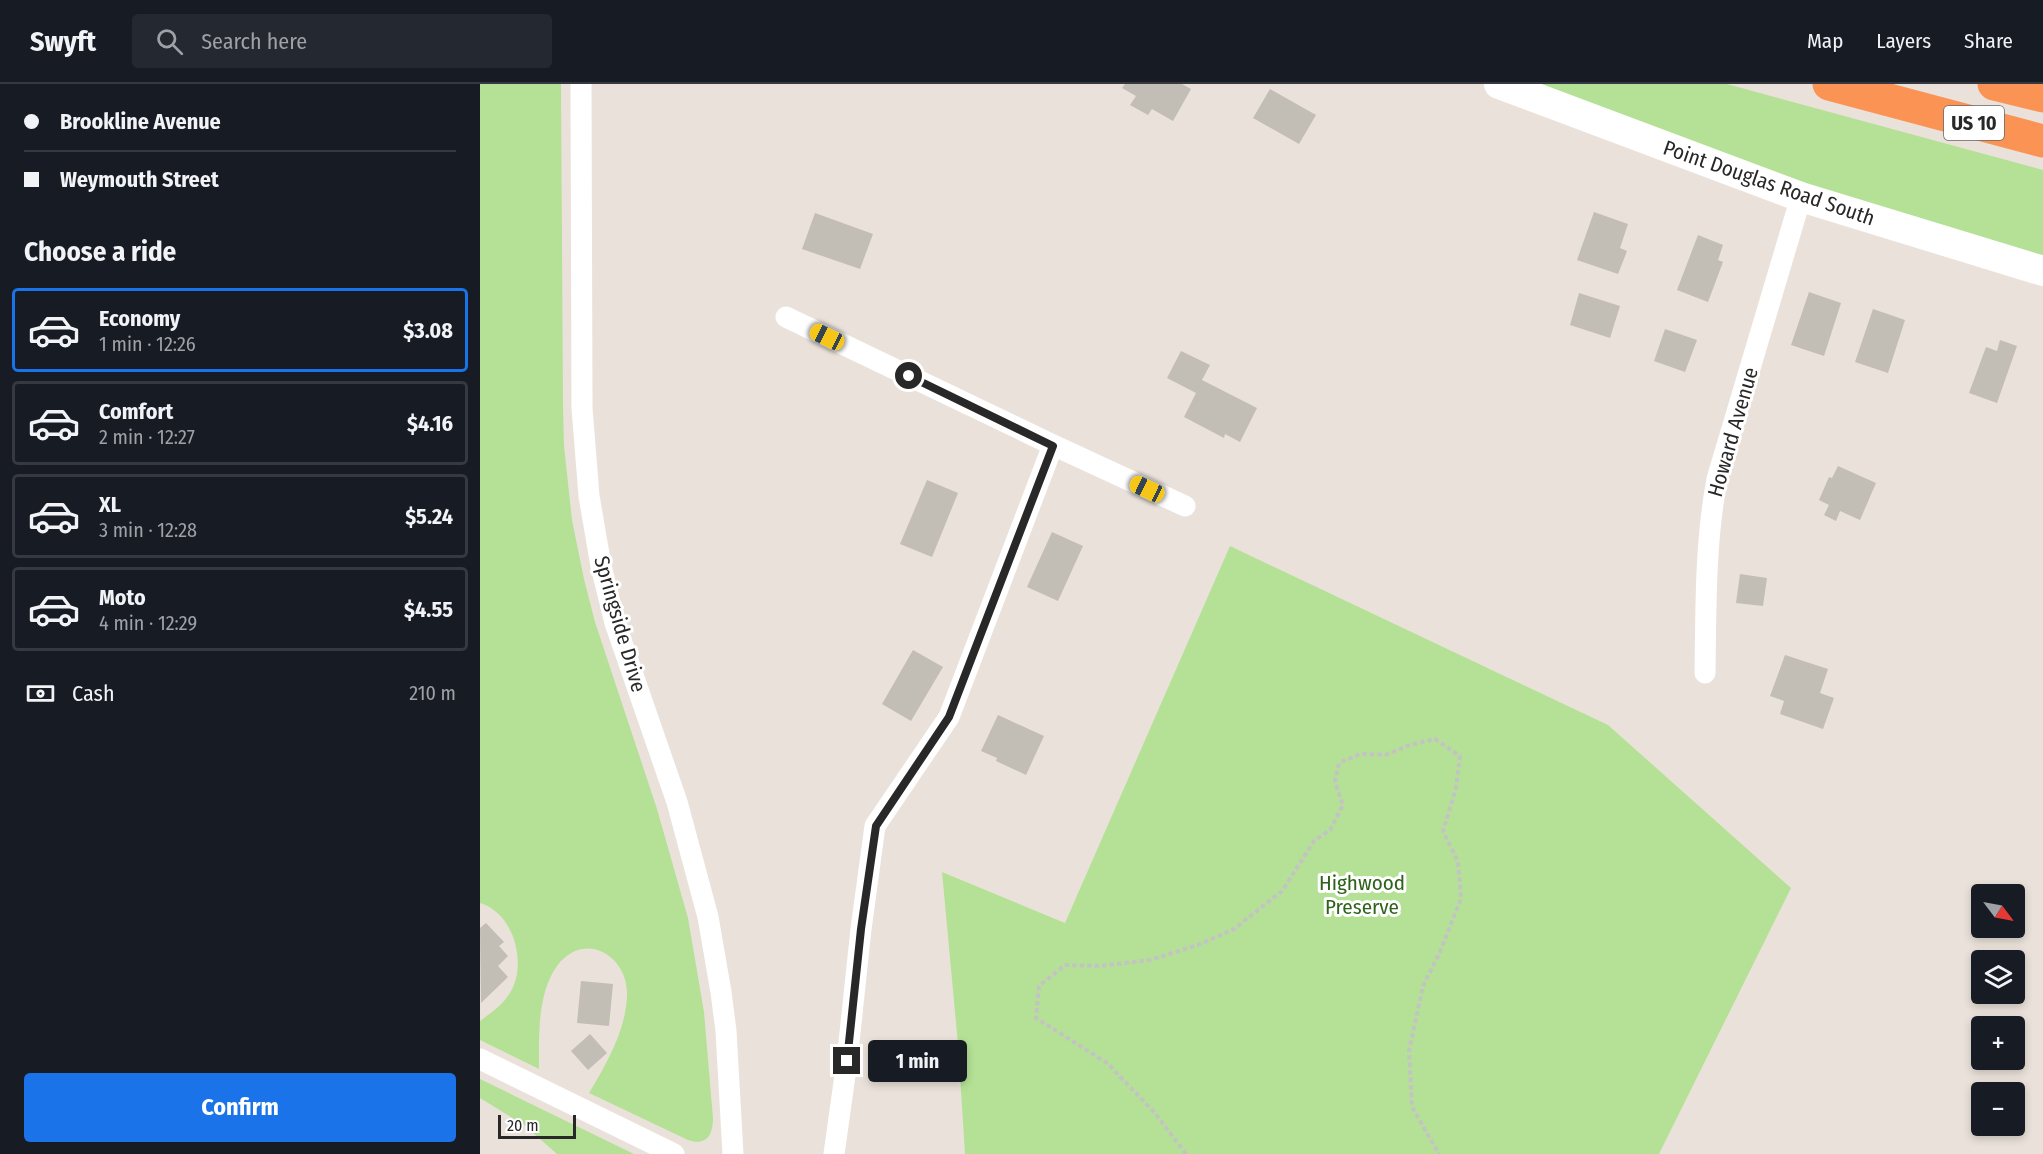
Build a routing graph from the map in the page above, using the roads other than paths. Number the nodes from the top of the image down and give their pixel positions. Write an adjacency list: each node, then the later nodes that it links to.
1 (581, 84): 15 (street, Springside Drive)
2 (1499, 84): 7 (street, Point Douglas Road South)
3 (1829, 84): 6 (highway, US 10)
4 (1994, 84): 5 (highway, US 10)
5 (2043, 96)
6 (2043, 141)
7 (1801, 197): 8 (street, Point Douglas Road South); 12 (street, Howard Avenue)
8 (2043, 271)
9 (786, 318): 10 (street)
10 (1053, 446): 11 (street); 16 (street)
11 (1185, 506)
12 (1705, 674)
13 (480, 1059): 14 (street)
14 (674, 1154)
15 (732, 1154)
16 (834, 1154)

